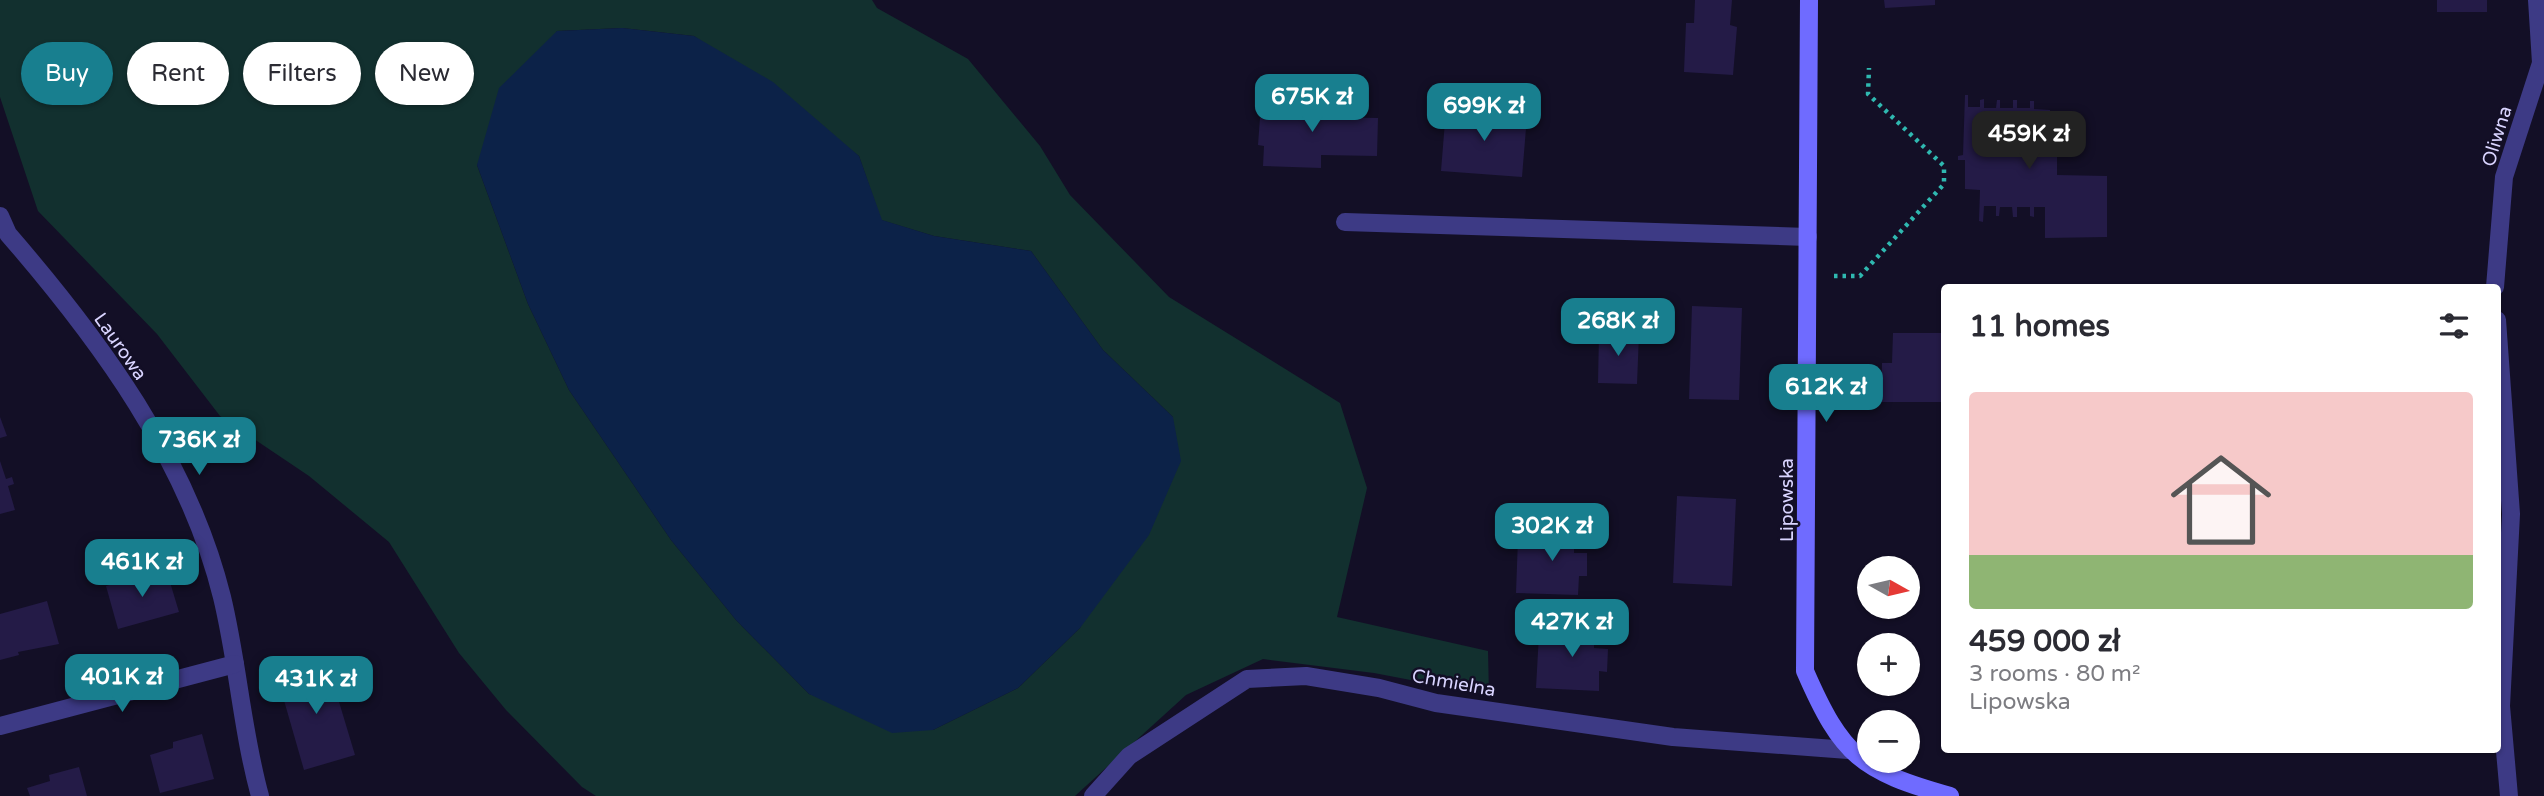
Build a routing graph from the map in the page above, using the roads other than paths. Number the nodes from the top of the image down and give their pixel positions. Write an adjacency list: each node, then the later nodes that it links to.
1 (1809, 0): 5 (street, Lipowska)
2 (2537, 0): 6 (street, Oliwna)
3 (0, 216): 8 (street, Laurowa)
4 (1346, 222): 5 (street)
5 (1808, 237): 12 (street, Lipowska)
6 (2495, 284)
7 (2501, 375): 9 (street)
8 (235, 664): 11 (street); 13 (street, Laurowa)
9 (2501, 706)
10 (2501, 706): 16 (street)
11 (0, 726)
12 (1848, 750): 14 (street, Chmielna); 15 (street, Lipowska)
13 (260, 796)
14 (1093, 796)
15 (1950, 796)
16 (2509, 796)

